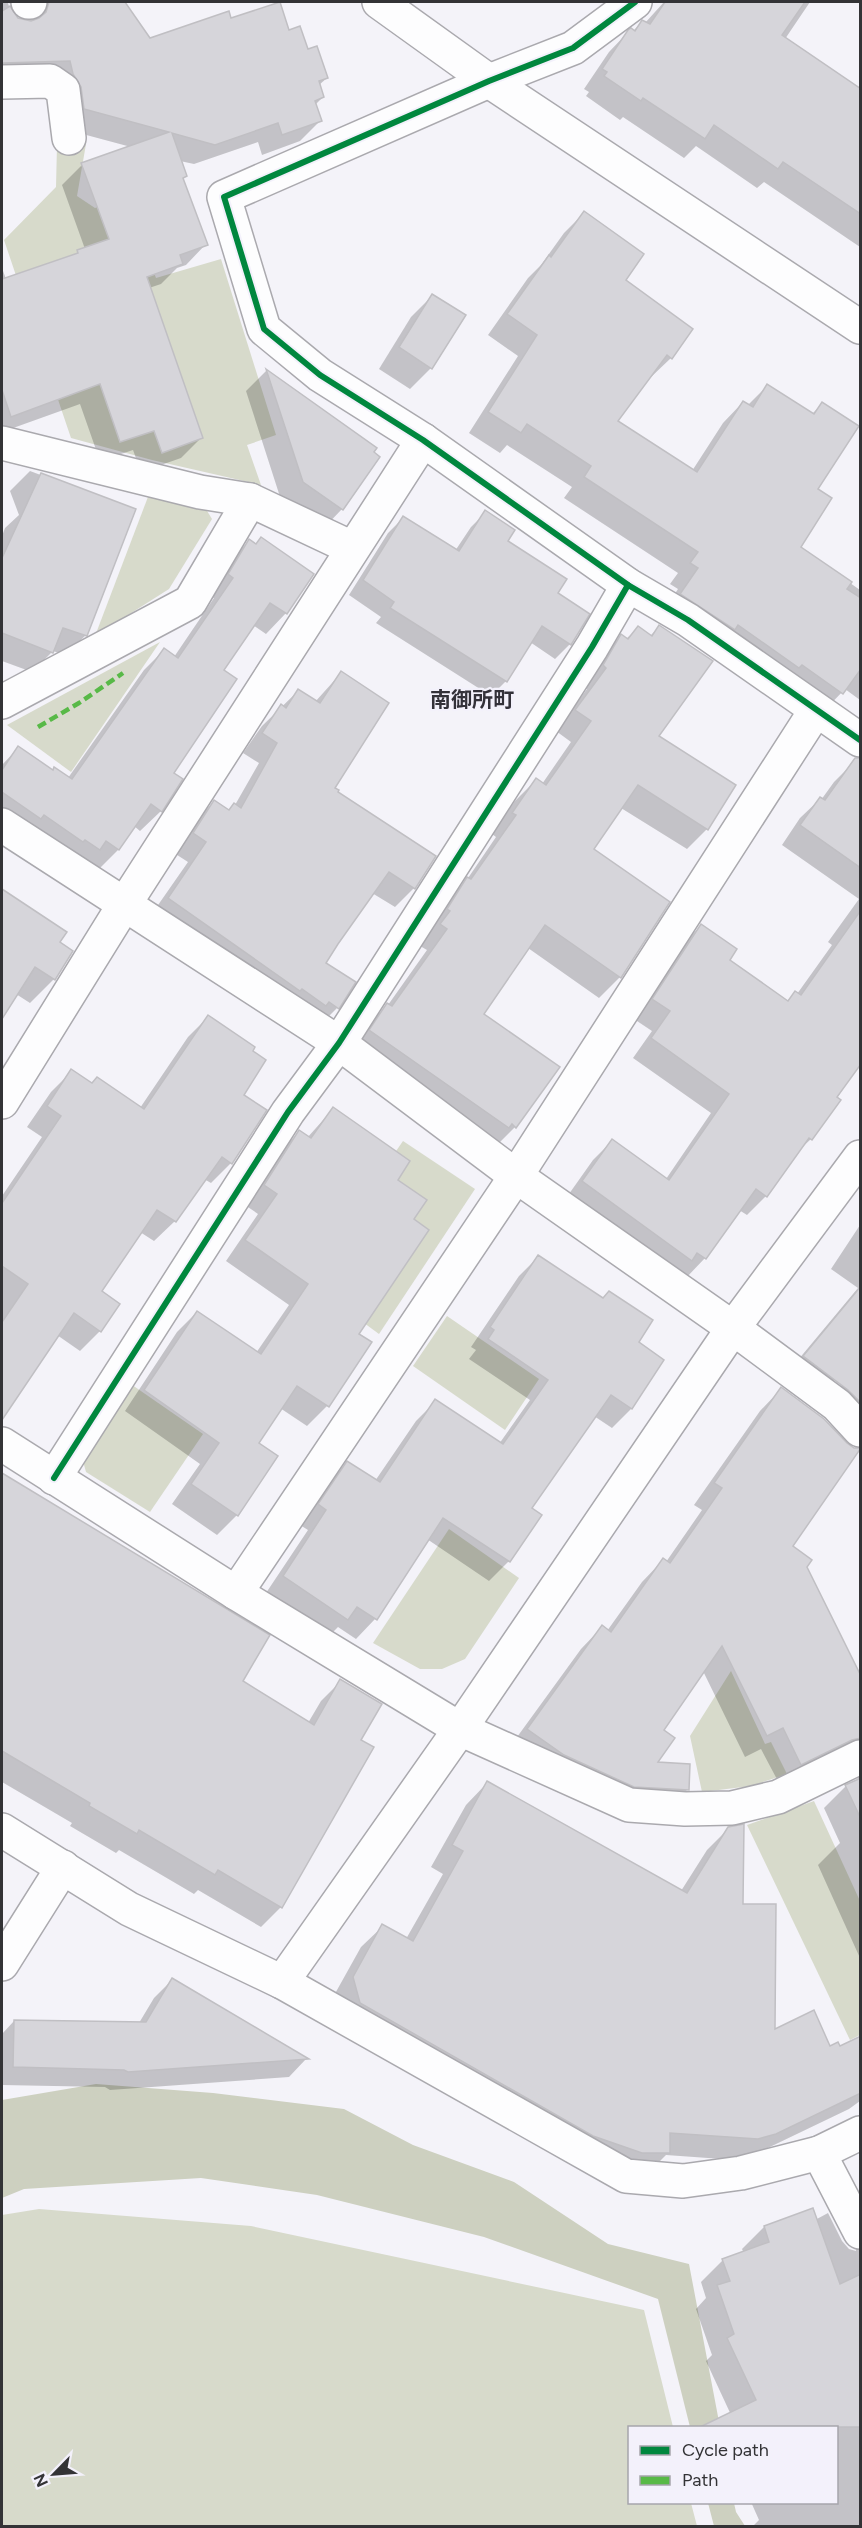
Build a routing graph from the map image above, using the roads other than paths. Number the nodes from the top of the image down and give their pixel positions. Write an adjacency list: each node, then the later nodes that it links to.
1 (379, 2): 3 (street)
2 (635, 2): 3 (street)
3 (489, 81): 6 (street); 7 (street)
4 (2, 82): 5 (street)
5 (69, 138)
6 (861, 327)
7 (423, 440): 10 (street); 11 (street)
8 (2, 442): 9 (street)
9 (250, 500): 10 (street); 12 (street)
10 (352, 548): 16 (street)
11 (628, 585): 13 (street); 17 (street)
12 (2, 702)
13 (816, 710): 14 (street); 20 (street)
14 (861, 740)
15 (2, 825): 16 (street)
16 (124, 905): 17 (street); 18 (street)
17 (339, 1043): 20 (street); 24 (street)
18 (2, 1102)
19 (861, 1157): 21 (street)
20 (516, 1176): 21 (street); 25 (street)
21 (733, 1328): 22 (street); 26 (street)
22 (861, 1430)
23 (2, 1444): 24 (street)
24 (54, 1478): 25 (street)
25 (236, 1593): 26 (street)
26 (460, 1730): 27 (street); 31 (street)
27 (861, 1757)
28 (2, 1830): 29 (street)
29 (63, 1868): 30 (street); 31 (street)
30 (2, 1964)
31 (282, 1982): 33 (street)
32 (861, 2133): 33 (street)
33 (819, 2153): 34 (street)
34 (861, 2232)

